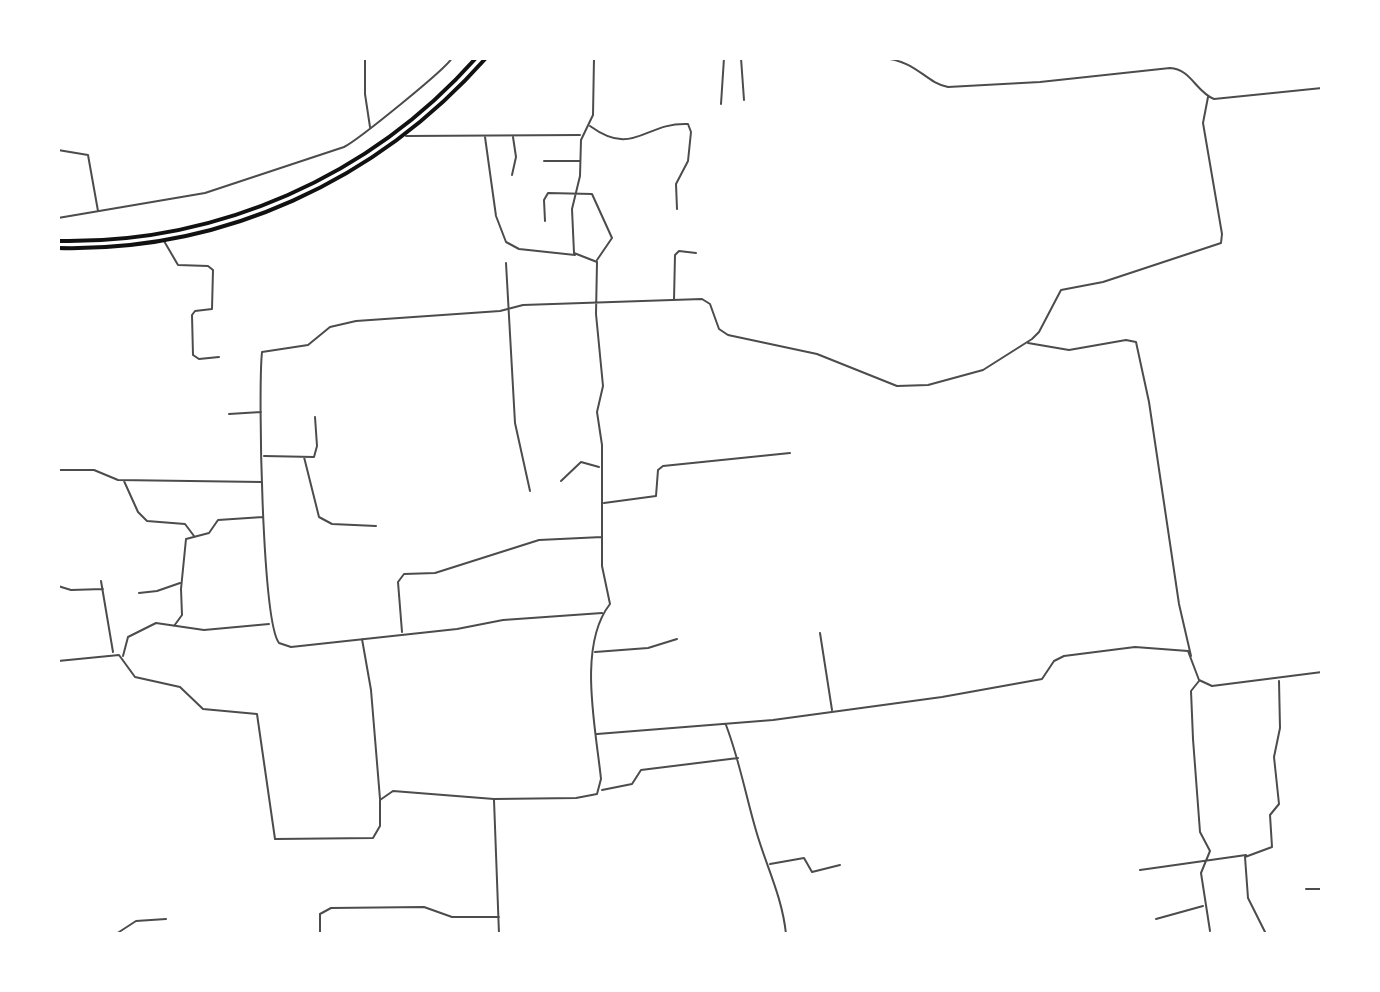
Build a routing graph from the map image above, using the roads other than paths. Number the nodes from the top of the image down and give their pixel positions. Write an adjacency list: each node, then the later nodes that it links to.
1 (365, 58): 15 (street)
2 (452, 58): 15 (street)
3 (476, 58): 30 (highway)
4 (486, 58): 17 (highway)
5 (594, 58): 14 (street)
6 (724, 58): 13 (street)
7 (741, 58): 12 (street)
8 (813, 58): 9 (street)
9 (882, 58): 11 (street)
10 (1322, 88): 11 (street)
11 (1208, 97): 39 (street)
12 (744, 100)
13 (721, 104)
14 (589, 126): 16 (street); 25 (street)
15 (371, 128): 26 (street)
16 (583, 135): 18 (street); 22 (street)
17 (406, 136): 19 (street); 29 (highway)
18 (513, 136): 19 (street); 23 (street)
19 (485, 137): 33 (street)
20 (58, 150): 26 (street)
21 (544, 161): 22 (street)
22 (581, 161): 24 (street)
23 (512, 175)
24 (576, 193): 28 (street); 33 (street); 34 (street)
25 (677, 209)
26 (98, 212): 27 (street)
27 (58, 218)
28 (545, 221)
29 (164, 240): 31 (highway); 40 (street)
30 (58, 241)
31 (58, 248)
32 (696, 253): 36 (street)
33 (577, 256): 34 (street)
34 (597, 262): 37 (street)
35 (506, 263): 38 (street)
36 (674, 301): 37 (street); 39 (street)
37 (596, 304): 38 (street); 47 (street)
38 (510, 308): 41 (street); 52 (street)
39 (1027, 342): 72 (street)
40 (219, 357)
41 (262, 412): 42 (street); 45 (street)
42 (229, 414)
43 (315, 417): 46 (street)
44 (790, 453): 53 (street)
45 (263, 456): 46 (street); 51 (street)
46 (304, 457): 55 (street)
47 (600, 467): 50 (street); 53 (street)
48 (58, 470): 49 (street)
49 (123, 480): 51 (street); 56 (street)
50 (561, 481)
51 (264, 482): 54 (street)
52 (530, 491)
53 (602, 503): 57 (street)
54 (265, 517): 56 (street); 64 (street)
55 (376, 526)
56 (194, 536): 59 (street)
57 (602, 537): 63 (street); 67 (street)
58 (101, 581): 61 (street)
59 (181, 582): 62 (street); 65 (street)
60 (58, 586): 61 (street)
61 (103, 589): 71 (street)
62 (139, 593)
63 (602, 613): 67 (street); 70 (street)
64 (270, 624): 65 (street); 68 (street)
65 (174, 626): 73 (street)
66 (820, 633): 78 (street)
67 (402, 634): 68 (street)
68 (362, 637): 84 (street)
69 (677, 639): 70 (street)
70 (594, 652): 80 (street)
71 (113, 654): 73 (street); 74 (street)
72 (1192, 657): 77 (street); 78 (street)
73 (123, 658): 84 (street)
74 (58, 661)
75 (1322, 672): 76 (street)
76 (1279, 678): 77 (street); 85 (street)
77 (1199, 680): 86 (street)
78 (832, 711): 79 (street)
79 (726, 724): 80 (street); 81 (street)
80 (596, 734): 82 (street)
81 (739, 758): 82 (street); 87 (street)
82 (600, 790): 83 (street)
83 (494, 799): 84 (street); 93 (street)
84 (380, 800)
85 (1246, 855): 86 (street); 103 (street)
86 (1208, 858): 89 (street); 92 (street)
87 (769, 864): 88 (street); 102 (street)
88 (840, 865)
89 (1140, 870)
90 (1306, 889): 91 (street)
91 (1322, 889)
92 (1204, 906): 95 (street); 96 (street)
93 (499, 917): 100 (street); 101 (street)
94 (166, 919): 99 (street)
95 (1156, 919)
96 (1210, 931)
97 (78, 934): 98 (street)
98 (95, 934)
99 (116, 934)
100 (320, 934)
101 (499, 934)
102 (786, 934)
103 (1266, 934)

